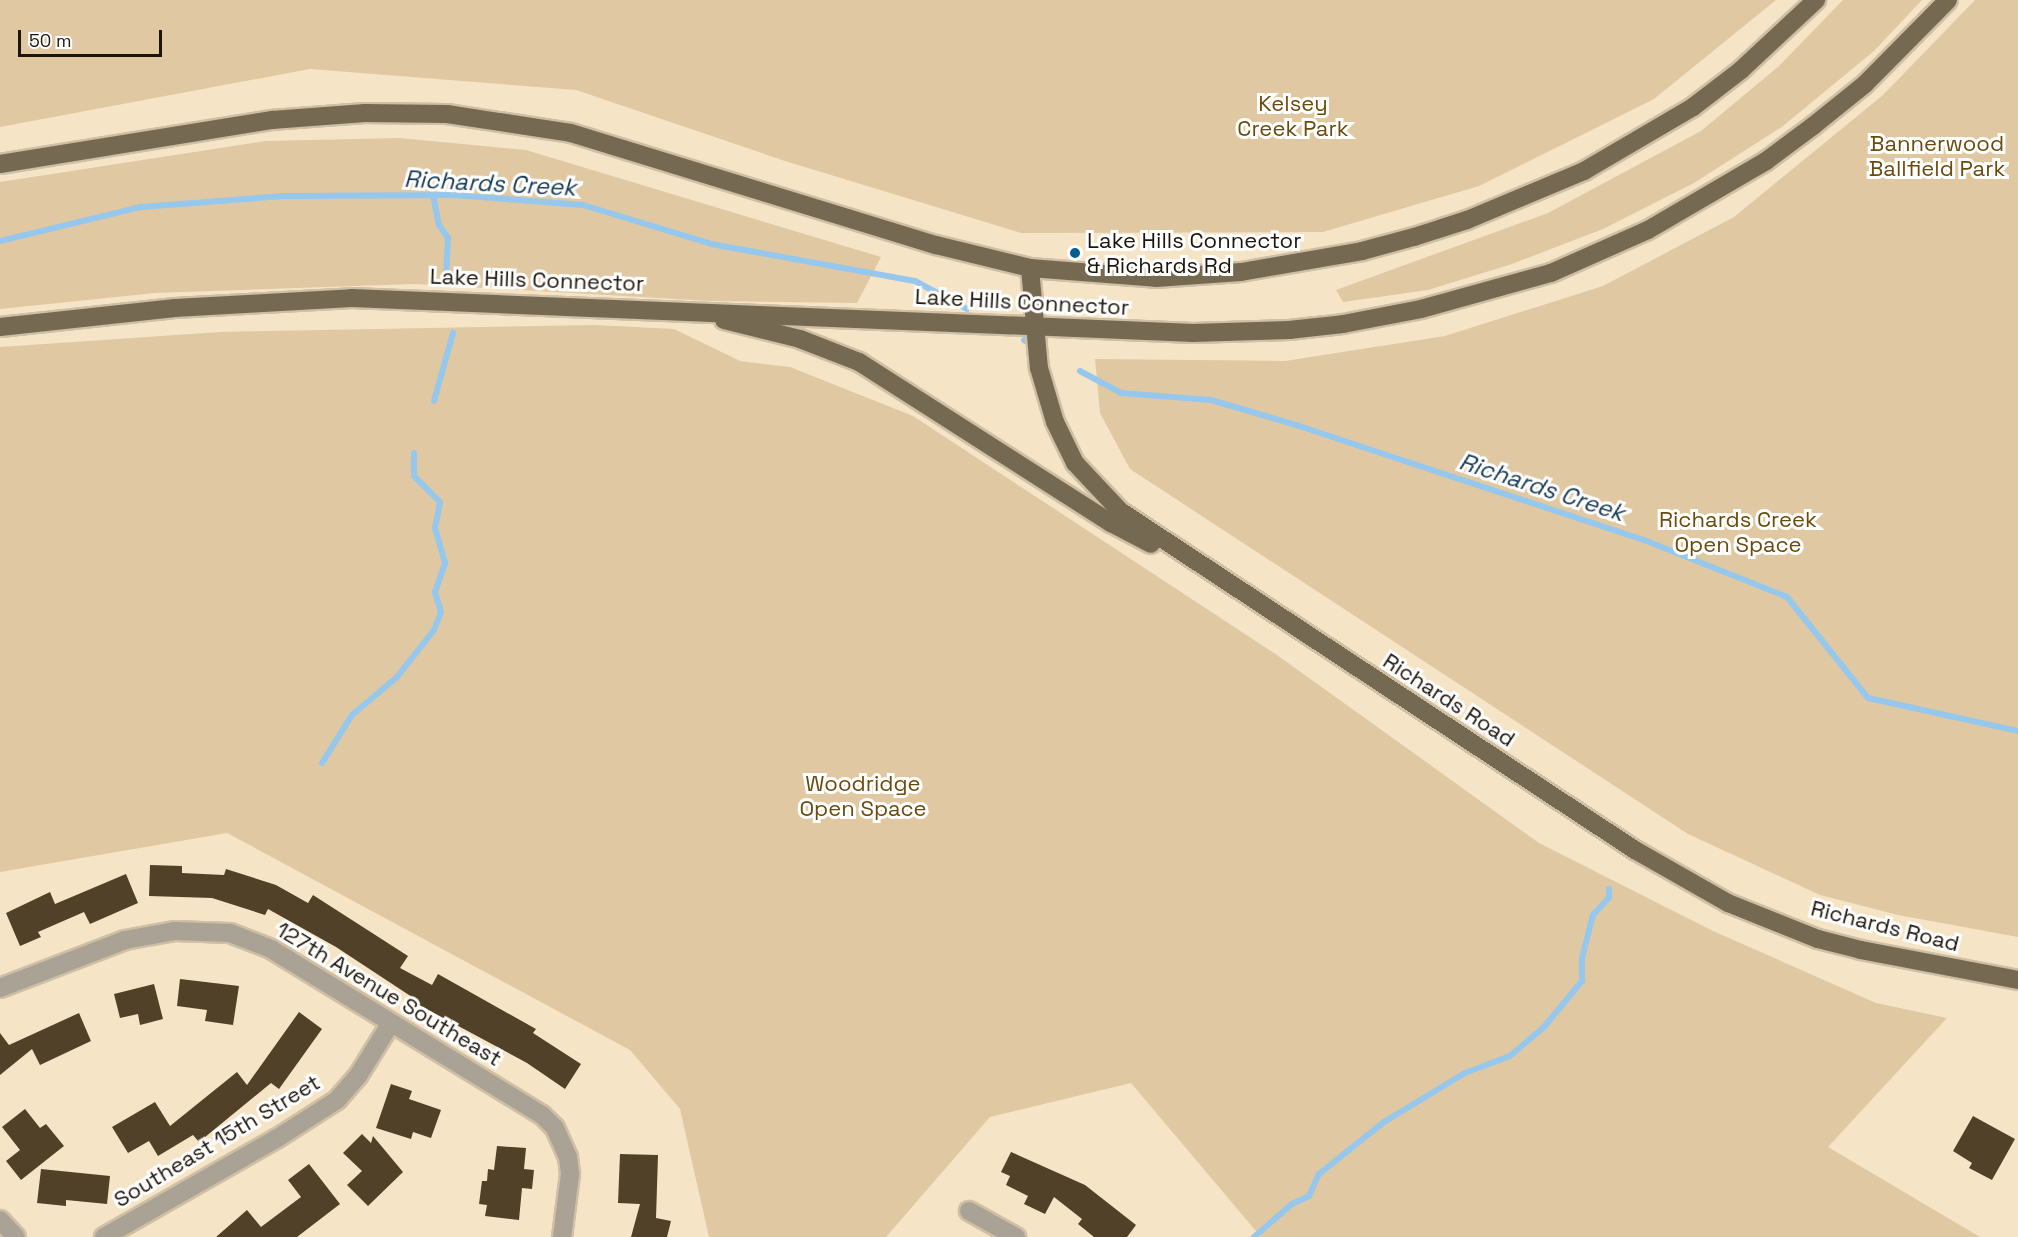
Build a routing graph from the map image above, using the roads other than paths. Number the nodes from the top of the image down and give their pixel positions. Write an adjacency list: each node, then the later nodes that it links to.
1 (1816, 0): 4 (main road, Lake Hills Connector)
2 (1948, 0): 7 (main road, Lake Hills Connector)
3 (0, 164): 4 (main road, Lake Hills Connector)
4 (1030, 268): 7 (main road, Richards Road)
5 (685, 310): 6 (main road, Lake Hills Connector); 7 (main road, Lake Hills Connector); 8 (main road)
6 (0, 327)
7 (1034, 327): 8 (main road, Richards Road)
8 (1236, 589): 9 (main road, Richards Road)
9 (2018, 980)
10 (0, 988): 11 (street, 127th Avenue Southeast)
11 (392, 1023): 15 (street, Southeast 15th Street); 16 (street, 127th Avenue Southeast)
12 (969, 1211): 17 (street)
13 (0, 1220): 14 (street)
14 (16, 1237)
15 (104, 1237)
16 (562, 1237)
17 (1016, 1237)

